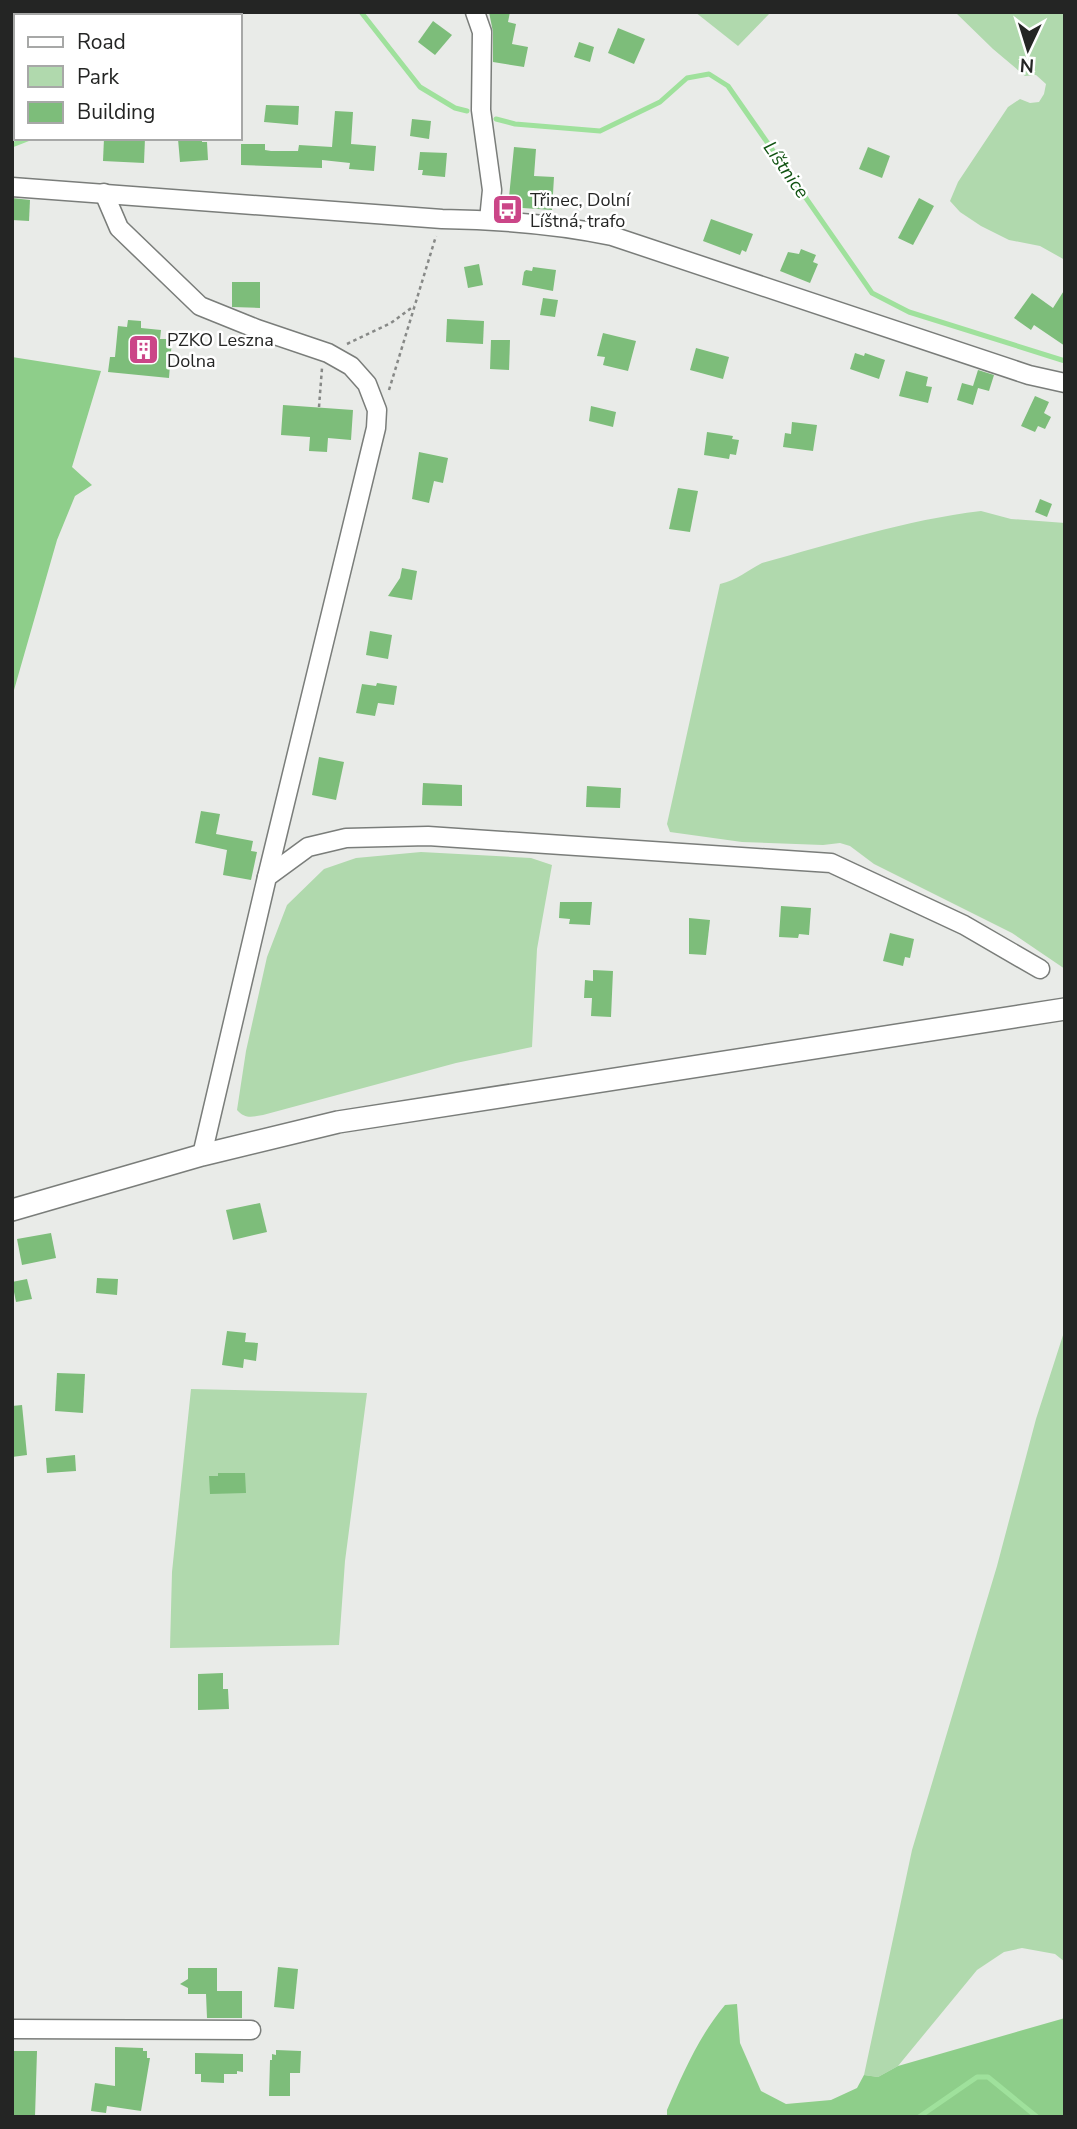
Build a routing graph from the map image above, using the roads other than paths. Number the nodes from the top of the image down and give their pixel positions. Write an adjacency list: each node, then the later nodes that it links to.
1 (475, 12): 4 (street)
2 (12, 187): 3 (street)
3 (104, 192): 4 (street); 6 (street)
4 (489, 219): 5 (street)
5 (1065, 383)
6 (267, 877): 7 (street); 9 (street)
7 (1040, 969)
8 (1065, 1009): 9 (street)
9 (202, 1154): 10 (street)
10 (12, 1210)
11 (12, 2029): 12 (street)
12 (251, 2030)

